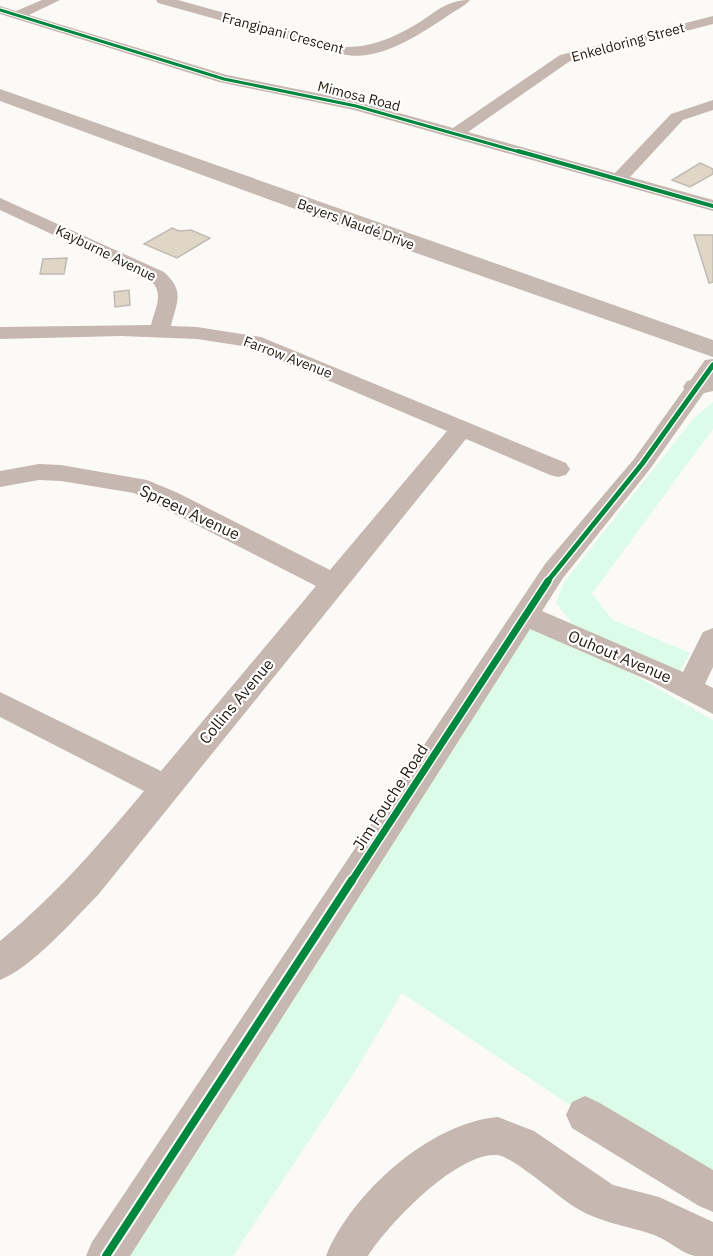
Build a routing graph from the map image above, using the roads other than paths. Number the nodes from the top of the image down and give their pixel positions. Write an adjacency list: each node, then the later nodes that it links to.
1 (53, 0): 5 (street)
2 (163, 0): 3 (street, Frangipani Crescent)
3 (463, 0)
4 (0, 10): 5 (street, Mimosa Road)
5 (17, 15): 10 (street, Mimosa Road)
6 (713, 20): 10 (street, Enkeldoring Street)
7 (0, 78): 14 (main road, Beyers Naudé Drive)
8 (0, 95): 17 (main road, Beyers Naudé Drive)
9 (713, 105): 11 (street)
10 (458, 133): 11 (street, Mimosa Road)
11 (619, 179): 13 (street, Mimosa Road)
12 (0, 202): 15 (street, Kayburne Avenue)
13 (713, 206)
14 (713, 329)
15 (159, 332): 16 (street, Farrow Avenue); 20 (street, Farrow Avenue)
16 (0, 333)
17 (713, 349)
18 (713, 364): 19 (street, Jim Fouche Road)
19 (704, 385): 24 (street, Jim Fouche Road)
20 (462, 429): 21 (street, Farrow Avenue); 23 (street, Collins Avenue)
21 (558, 469)
22 (0, 478): 23 (street, Spreeu Avenue)
23 (334, 584): 29 (street, Collins Avenue)
24 (525, 615): 26 (street, Ouhout Avenue); 34 (street, Jim Fouche Road)
25 (712, 645): 26 (street)
26 (689, 687): 27 (street, Ouhout Avenue)
27 (713, 702)
28 (0, 704): 29 (street)
29 (164, 787): 30 (street, Collins Avenue)
30 (0, 963)
31 (585, 1115): 32 (street)
32 (713, 1192)
33 (713, 1244): 35 (street)
34 (106, 1256)
35 (346, 1256)

